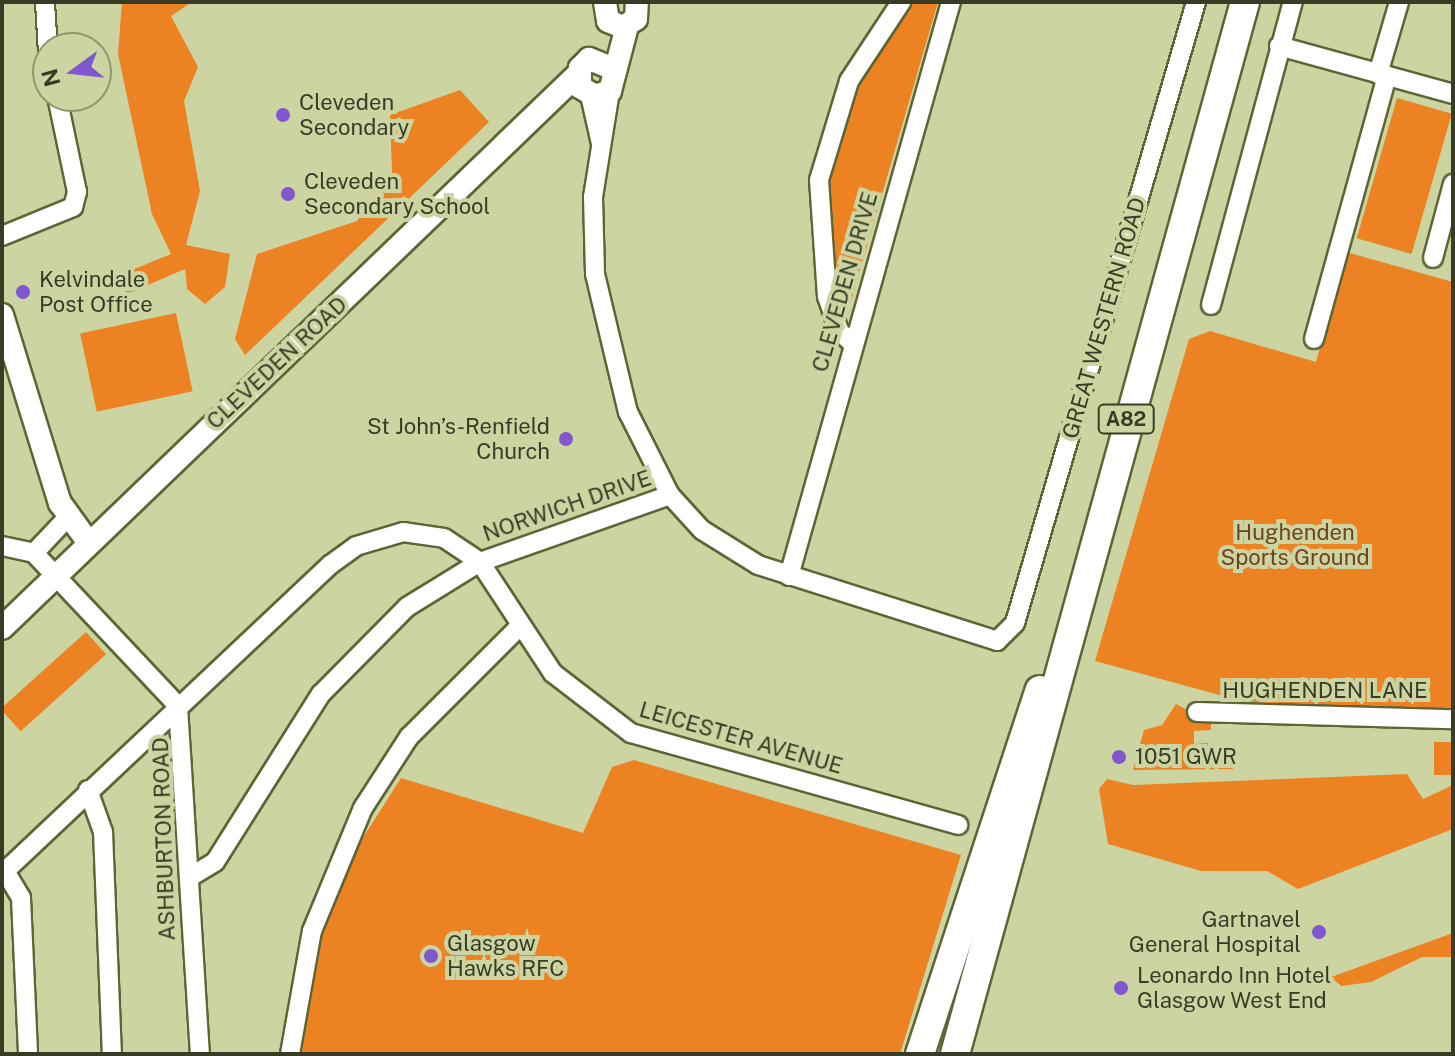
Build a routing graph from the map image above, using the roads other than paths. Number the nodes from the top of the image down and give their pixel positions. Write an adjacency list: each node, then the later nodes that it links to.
1 (45, 2): 9 (street)
2 (901, 2): 21 (street)
3 (951, 2): 21 (street, CLEVEDEN DRIVE)
4 (1196, 2): 30 (street, GREAT WESTERN ROAD)
5 (1245, 2): 31 (main road, A82)
6 (1293, 2): 10 (street)
7 (1399, 2): 11 (street)
8 (620, 9): 12 (street)
9 (47, 32)
10 (1279, 46): 11 (street); 18 (street)
11 (1382, 75): 13 (street); 20 (street)
12 (595, 80): 23 (street); 25 (street, CLEVEDEN ROAD)
13 (1453, 94)
14 (60, 112): 16 (street)
15 (1453, 184): 17 (street)
16 (2, 236)
17 (1433, 258)
18 (1211, 305)
19 (2, 315): 22 (street)
20 (1314, 339)
21 (853, 344): 30 (street, CLEVEDEN DRIVE)
22 (9, 363): 24 (street)
23 (670, 495): 28 (street, NORWICH DRIVE); 30 (street)
24 (67, 518): 25 (street); 27 (street)
25 (89, 543): 29 (street, CLEVEDEN ROAD)
26 (2, 546): 27 (street)
27 (34, 553): 29 (street, ASHBURTON ROAD)
28 (480, 562): 32 (street, LEICESTER AVENUE); 34 (street, LEICESTER AVENUE); 40 (street, NORWICH DRIVE)
29 (56, 576): 33 (street, CLEVEDEN ROAD); 34 (street, ASHBURTON ROAD)
30 (789, 576)
31 (1076, 596): 45 (main road, A82); 46 (main road, A82)
32 (519, 627): 38 (street, LEICESTER AVENUE); 44 (street)
33 (2, 628)
34 (178, 706): 37 (street, LEICESTER AVENUE); 40 (street, ASHBURTON ROAD)
35 (1197, 712): 36 (street, HUGHENDEN LANE)
36 (1453, 719)
37 (88, 790): 39 (street, LEICESTER AVENUE); 42 (street)
38 (958, 825)
39 (4, 872): 41 (street)
40 (190, 877): 43 (street, ASHBURTON ROAD)
41 (28, 1054)
42 (112, 1054)
43 (200, 1054)
44 (290, 1054)
45 (920, 1054)
46 (955, 1054)

